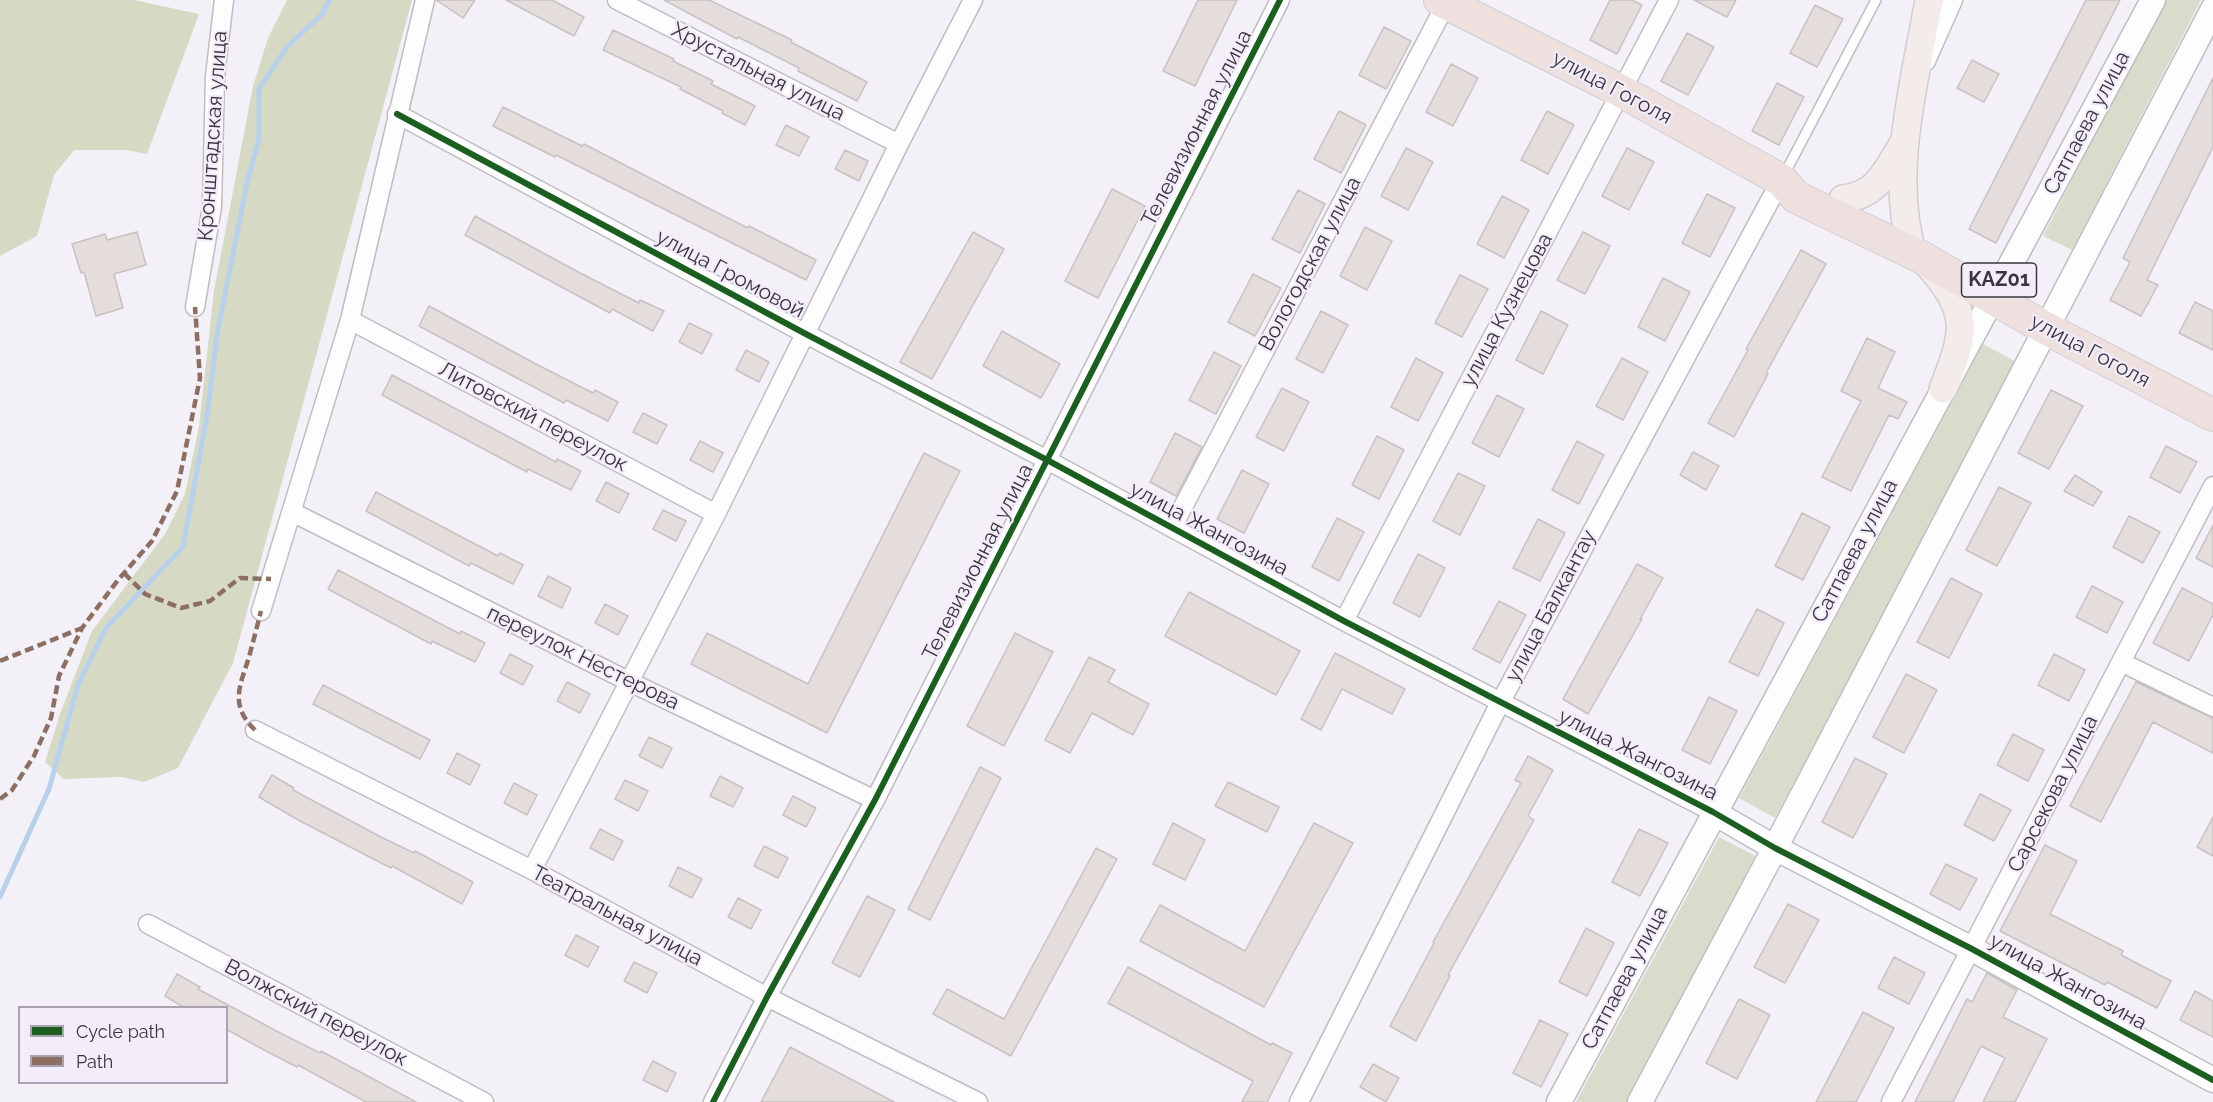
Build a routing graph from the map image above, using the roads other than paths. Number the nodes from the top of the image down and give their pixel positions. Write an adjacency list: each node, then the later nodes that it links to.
1 (224, 0): 22 (street, Кронштадская улица)
2 (425, 0): 15 (street)
3 (617, 0): 17 (street, Хрустальная улица)
4 (973, 0): 17 (street)
5 (1280, 0): 29 (street, Телевизионная улица)
6 (1669, 0): 14 (street, улица Кузнецова)
7 (1876, 0): 18 (lane)
8 (1929, 0): 13 (main road)
9 (1953, 0): 13 (street)
10 (2153, 0): 21 (main road, Сатпаева улица)
11 (1444, 1): 14 (highway, улица Гоголя / KАZ01); 33 (street, Вологодская улица)
12 (2213, 9): 24 (main road)
13 (1914, 88): 16 (main road)
14 (1622, 91): 18 (highway, улица Гоголя / KАZ01); 35 (street, улица Кузнецова)
15 (397, 114): 23 (street); 25 (street, улица Громовой)
16 (1905, 141): 19 (main road); 20 (main road)
17 (898, 144): 25 (street)
18 (1781, 180): 19 (highway, улица Гоголя / KАZ01); 20 (highway, улица Гоголя / KАZ01); 38 (street, улица Балкантау)
19 (1843, 199): 20 (highway, улица Гоголя / KАZ01)
20 (1913, 246): 21 (highway, улица Гоголя / KАZ01); 26 (main road)
21 (1998, 291): 24 (highway, улица Гоголя / KАZ01); 26 (main road, Сатпаева улица)
22 (195, 307)
23 (350, 320): 31 (street); 32 (street, Литовский переулок)
24 (2051, 320): 27 (highway, улица Гоголя / KАZ01); 28 (highway, улица Гоголя / KАZ01); 43 (main road)
25 (804, 333): 29 (street, улица Громовой); 32 (street)
26 (1943, 389): 42 (main road, Сатпаева улица)
27 (2213, 392)
28 (2213, 415)
29 (1048, 460): 33 (street, улица Жангозина); 41 (street, Телевизионная улица)
30 (2213, 486): 36 (street, Сарсекова улица)
31 (292, 512): 34 (street); 37 (street, переулок Нестерова)
32 (716, 514): 37 (street)
33 (1172, 528): 35 (street, улица Жангозина)
34 (261, 612)
35 (1344, 621): 38 (street, улица Жангозина)
36 (2121, 662): 39 (street); 46 (street, Сарсекова улица)
37 (630, 682): 41 (street, переулок Нестерова); 44 (street)
38 (1500, 703): 42 (street, улица Жангозина); 52 (street, улица Балкантау)
39 (2213, 707)
40 (255, 730): 44 (street, Театральная улица)
41 (875, 800): 47 (street, Телевизионная улица)
42 (1713, 812): 43 (main road, улица Жангозина); 53 (main road, Сатпаева улица)
43 (1775, 848): 46 (main road, улица Жангозина); 54 (main road)
44 (532, 870): 47 (street, Театральная улица)
45 (148, 924): 49 (street, Волжский переулок)
46 (1972, 949): 48 (main road, улица Жангозина); 55 (street, Сарсекова улица)
47 (767, 997): 50 (street, Телевизионная улица); 51 (street, Театральная улица)
48 (2213, 1080)
49 (484, 1102)
50 (713, 1102)
51 (978, 1102)
52 (1299, 1102)
53 (1559, 1102)
54 (1640, 1102)
55 (1891, 1102)

